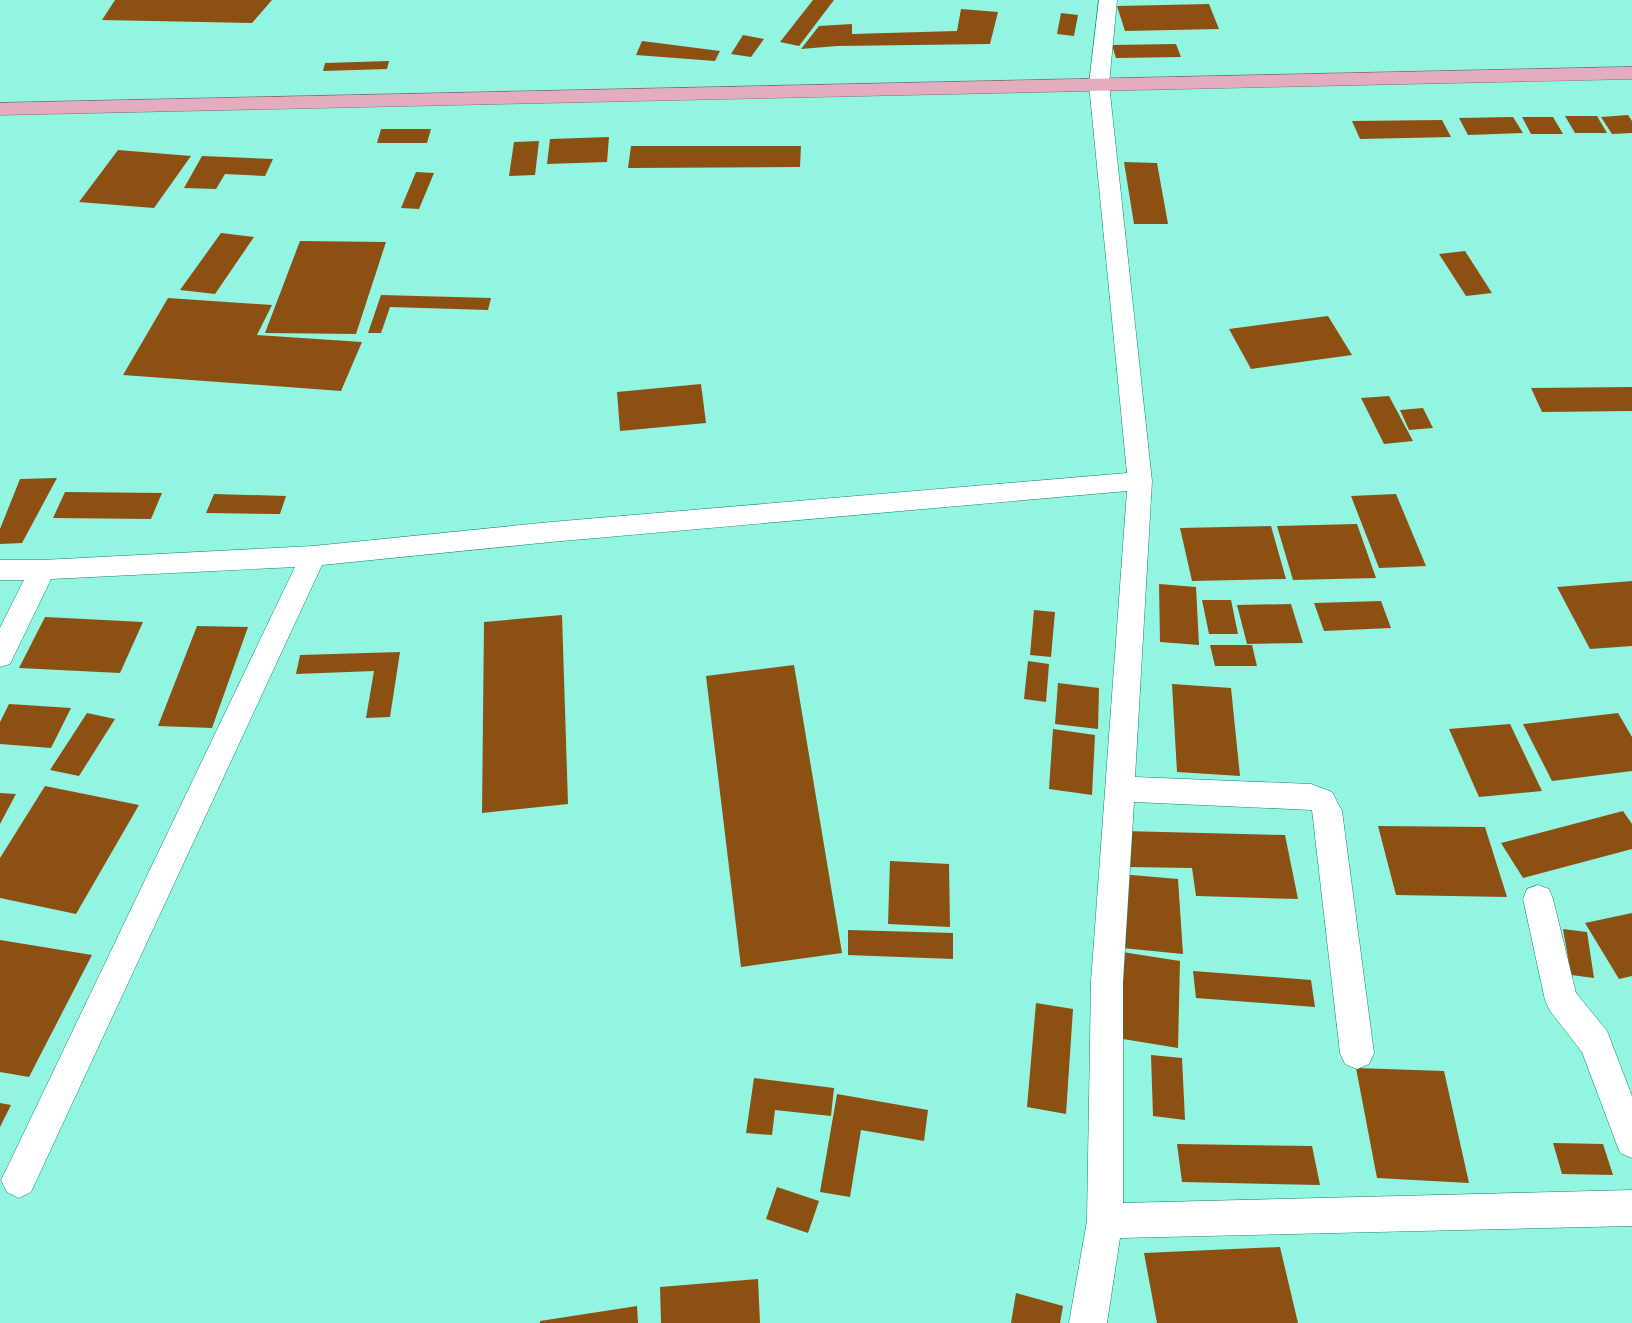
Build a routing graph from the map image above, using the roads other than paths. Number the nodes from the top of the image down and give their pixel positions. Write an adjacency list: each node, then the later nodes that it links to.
1 (1108, 0): 3 (street)
2 (1632, 73): 3 (main road)
3 (1099, 84): 4 (main road); 5 (street)
4 (0, 109)
5 (1140, 481): 6 (street); 10 (street)
6 (313, 556): 8 (street); 14 (street)
7 (0, 570): 8 (street)
8 (42, 570): 9 (street)
9 (0, 656)
10 (1121, 789): 12 (street); 16 (street)
11 (1538, 899): 13 (street)
12 (1357, 1053)
13 (1632, 1141)
14 (19, 1180)
15 (1632, 1208): 16 (street)
16 (1105, 1221): 17 (street)
17 (1088, 1323)

